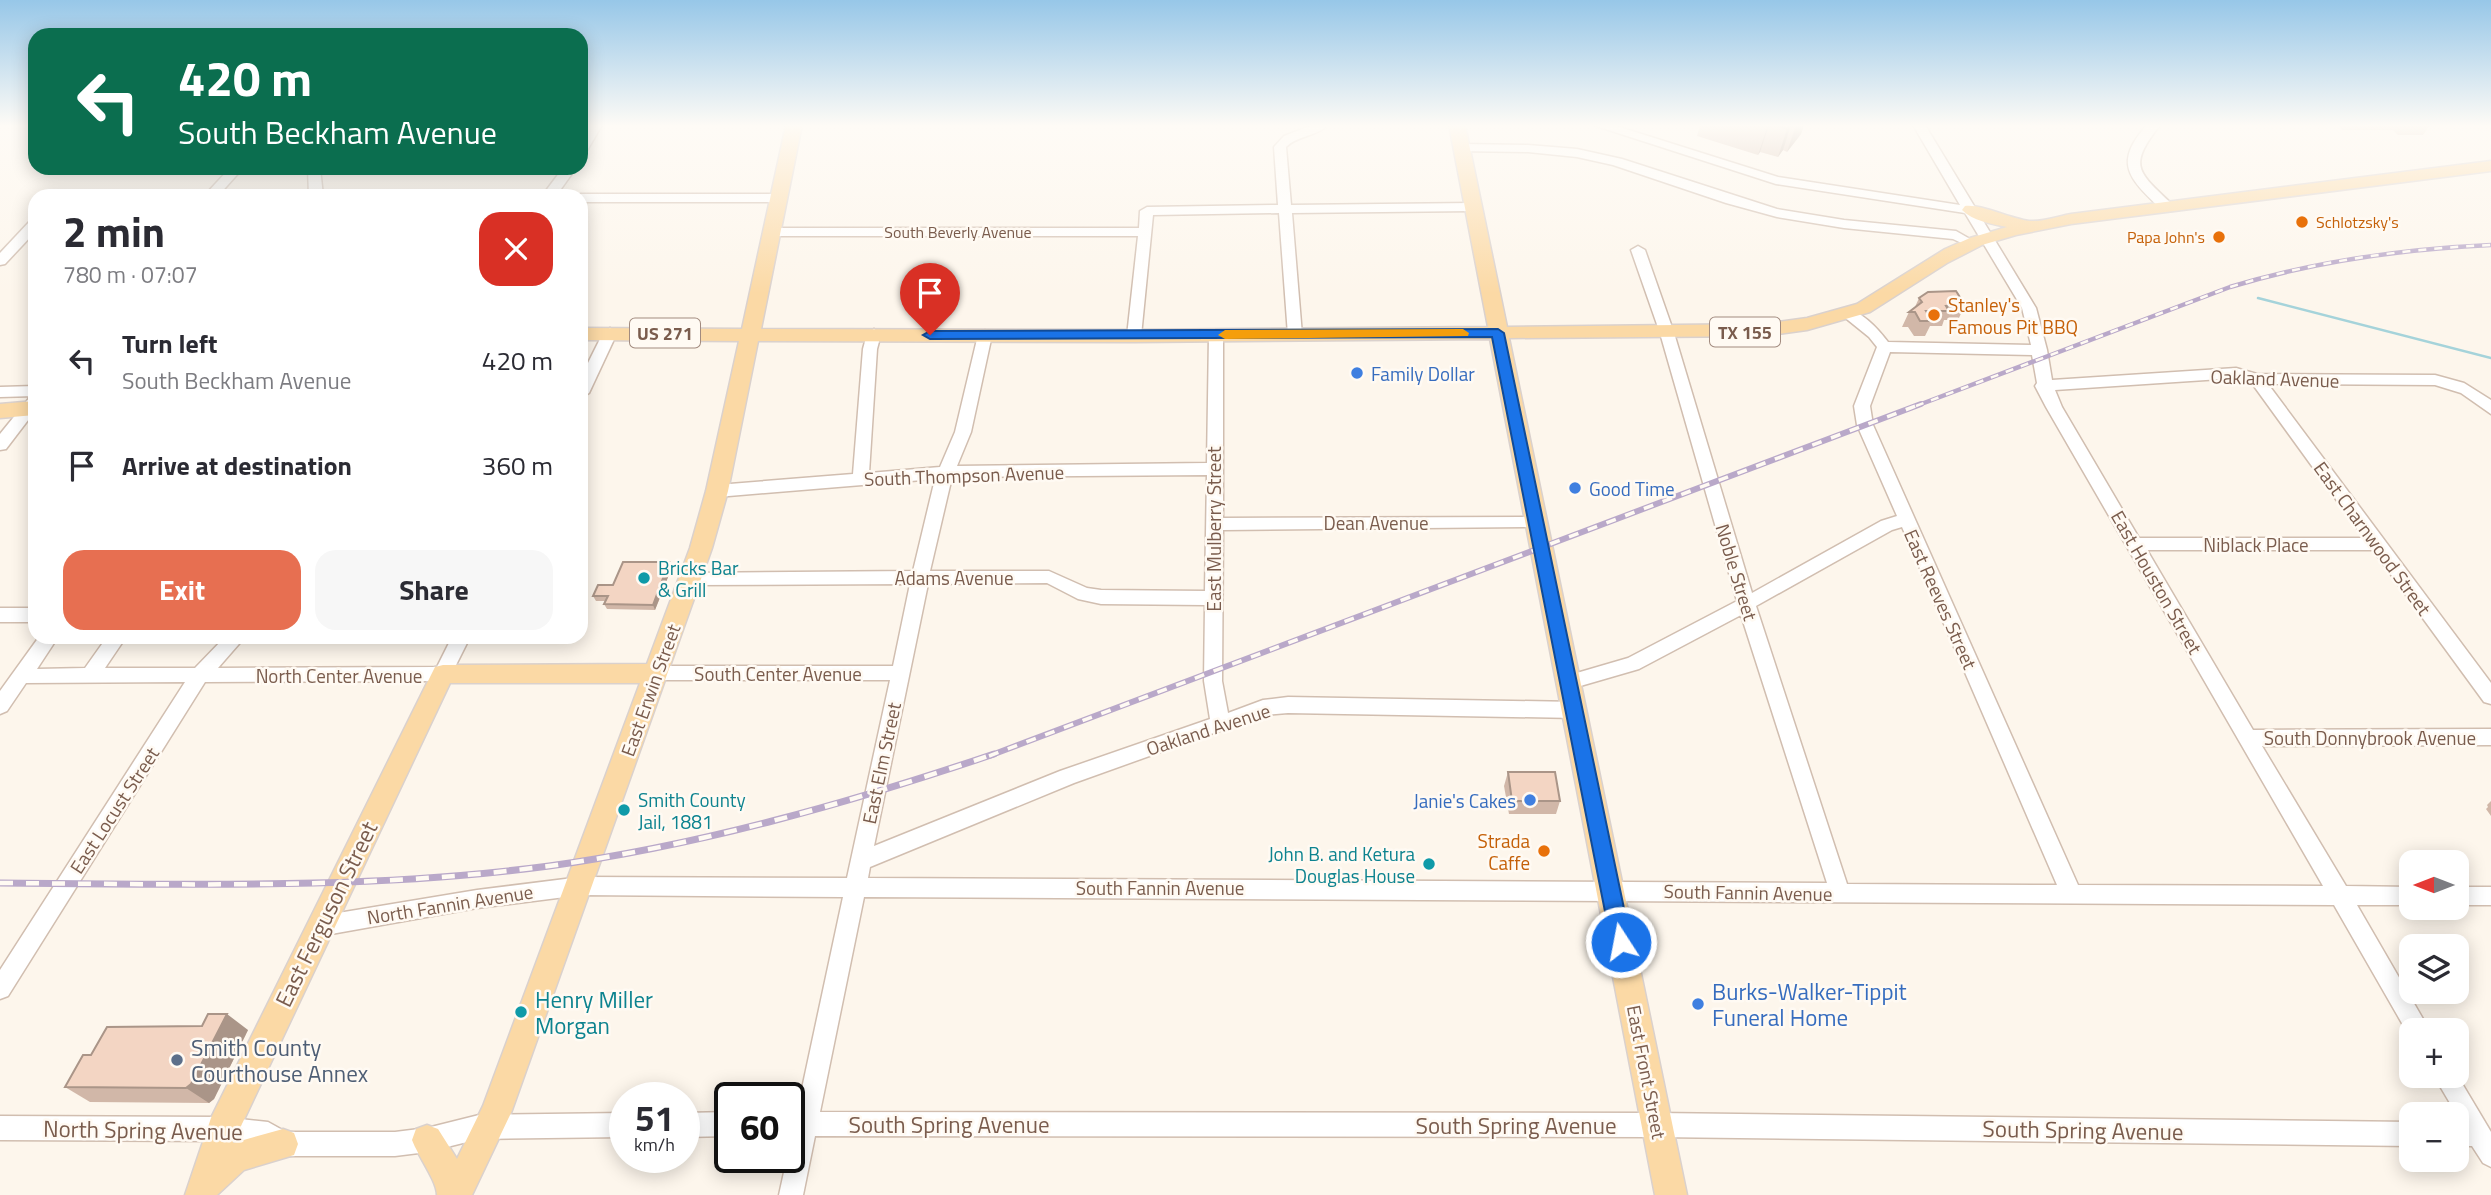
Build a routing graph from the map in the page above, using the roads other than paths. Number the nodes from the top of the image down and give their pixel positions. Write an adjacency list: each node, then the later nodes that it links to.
1 (783, 181): 11 (main road, East Erwin Street)
2 (1284, 181): 15 (street)
3 (1467, 181): 14 (main road, East Front Street)
4 (1676, 181): 17 (street)
5 (1781, 181): 17 (street)
6 (1951, 181): 12 (street)
7 (1952, 181): 16 (street, East Houston Street)
8 (2142, 181): 13 (street)
9 (2371, 181): 13 (main road, TX 155)
10 (588, 198): 11 (street)
11 (779, 198): 20 (main road, East Erwin Street)
12 (1920, 203): 16 (street); 17 (street)
13 (2167, 206): 18 (main road, TX 155)
14 (1472, 207): 15 (street); 27 (main road, East Front Street)
15 (1287, 210): 21 (street); 35 (street)
16 (1971, 211): 18 (main road); 22 (street, East Houston Street)
17 (1900, 215): 22 (street)
18 (2033, 226): 22 (main road, TX 155)
19 (28, 231): 24 (street)
20 (772, 232): 21 (street, South Beverly Avenue); 30 (main road, East Erwin Street)
21 (1145, 232): 33 (street)
22 (1979, 240): 25 (main road, TX 155); 37 (street, East Houston Street)
23 (1639, 250): 28 (street, Noble Street)
24 (0, 261)
25 (1848, 313): 28 (main road, TX 155); 36 (street)
26 (610, 333): 29 (main road, US 271); 30 (main road, US 271); 38 (street)
27 (1498, 333): 28 (main road, TX 155); 35 (main road, US 271); 53 (main road, East Front Street)
28 (1667, 333): 60 (street, Noble Street)
29 (588, 334)
30 (748, 334): 31 (main road, US 271); 51 (main road, East Erwin Street)
31 (874, 334): 32 (main road, US 271); 50 (street)
32 (985, 335): 33 (main road, US 271); 49 (street, East Elm Street)
33 (1134, 335): 34 (main road, US 271)
34 (1216, 335): 35 (main road, US 271); 48 (street, East Mulberry Street)
35 (1295, 335)
36 (1884, 347): 37 (street); 52 (street, East Reeves Street)
37 (2040, 350): 40 (street, East Houston Street)
38 (588, 379)
39 (2256, 379): 40 (street, Oakland Avenue); 44 (street, Oakland Avenue); 56 (street, East Charnwood Street)
40 (2043, 386): 55 (street, East Houston Street)
41 (0, 392): 42 (street)
42 (28, 400)
43 (28, 404): 46 (main road)
44 (2491, 409)
45 (28, 410): 47 (street)
46 (0, 411)
47 (0, 445)
48 (1213, 469): 49 (street, South Thompson Avenue); 54 (street, East Mulberry Street)
49 (944, 472): 50 (street, South Thompson Avenue); 57 (street, East Elm Street)
50 (861, 479): 51 (street, South Thompson Avenue)
51 (717, 491): 58 (main road, East Erwin Street)
52 (1906, 520): 60 (street); 85 (street, East Reeves Street)
53 (1537, 521): 54 (street, Dean Avenue); 73 (main road, East Front Street)
54 (1214, 524): 59 (street, East Mulberry Street)
55 (2134, 544): 56 (street, Niblack Place); 79 (street, East Houston Street)
56 (2377, 544): 74 (street, East Charnwood Street)
57 (921, 576): 58 (street, Adams Avenue); 59 (street, Adams Avenue); 68 (street, East Elm Street)
58 (691, 579): 67 (main road, East Erwin Street)
59 (1213, 598): 77 (street, East Mulberry Street)
60 (1746, 603): 73 (street); 84 (street, Noble Street)
61 (0, 615): 62 (street)
62 (28, 615)
63 (44, 644): 72 (street)
64 (112, 644): 70 (street)
65 (229, 644): 71 (street, East Locust Street)
66 (458, 644): 69 (street, East Ferguson Street)
67 (656, 673): 68 (street, South Center Avenue); 69 (main road, North Center Avenue); 81 (main road, East Erwin Street)
68 (900, 673): 80 (street, East Elm Street)
69 (443, 674): 71 (street, North Center Avenue); 90 (main road, East Ferguson Street)
70 (90, 675): 71 (street, North Center Avenue); 72 (street, North Center Avenue)
71 (200, 675): 91 (street, East Locust Street)
72 (21, 676): 75 (street)
73 (1570, 682): 76 (main road, East Front Street)
74 (2491, 697)
75 (0, 706)
76 (1576, 710): 77 (street, Oakland Avenue); 83 (main road, East Front Street)
77 (1220, 722): 80 (street, Oakland Avenue)
78 (2491, 737): 79 (street, South Donnybrook Avenue)
79 (2248, 738): 86 (street, East Houston Street)
80 (861, 861): 82 (street, East Elm Street)
81 (581, 886): 82 (street, South Fannin Avenue); 90 (street, North Fannin Avenue); 98 (main road, East Erwin Street)
82 (855, 886): 83 (street, South Fannin Avenue); 94 (street, East Elm Street)
83 (1611, 890): 84 (street, South Fannin Avenue); 97 (main road, East Front Street)
84 (1840, 893): 85 (street, South Fannin Avenue)
85 (2072, 895): 86 (street, South Fannin Avenue)
86 (2340, 895): 87 (street, South Fannin Avenue); 92 (street, East Houston Street)
87 (2399, 896)
88 (2469, 896): 89 (street)
89 (2491, 896)
90 (320, 926): 100 (main road, East Ferguson Street)
91 (0, 989)
92 (2411, 1018)
93 (2451, 1088): 103 (street)
94 (805, 1094)
95 (805, 1123): 97 (street, South Spring Avenue)
96 (609, 1125): 98 (street)
97 (1657, 1125): 101 (street, South Spring Avenue); 109 (main road, East Front Street)
98 (491, 1127): 102 (street, North Spring Avenue); 107 (main road, East Erwin Street)
99 (0, 1128): 100 (street, North Spring Avenue)
100 (222, 1129): 104 (street, North Spring Avenue); 106 (main road, East Ferguson Street)
101 (2399, 1133)
102 (427, 1140): 104 (street, North Spring Avenue); 107 (main road)
103 (2476, 1141)
104 (283, 1144): 106 (main road)
105 (793, 1173): 108 (street, East Elm Street)
106 (203, 1191)
107 (454, 1195)
108 (791, 1195)
109 (1671, 1195)

